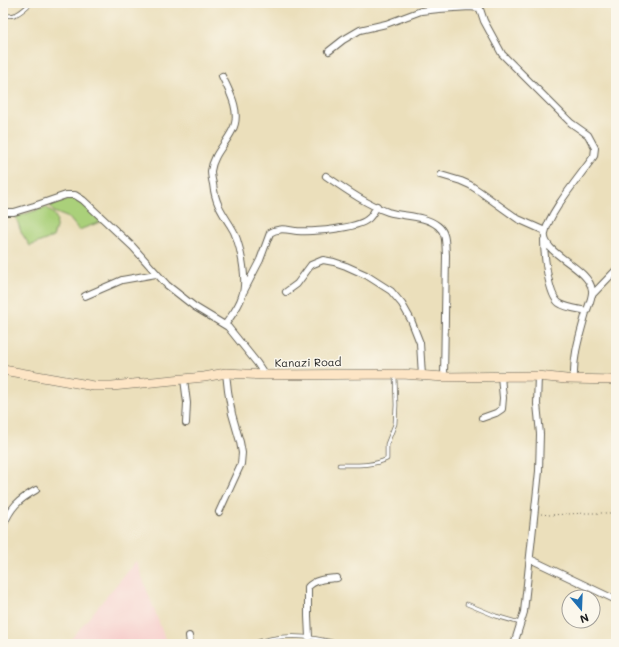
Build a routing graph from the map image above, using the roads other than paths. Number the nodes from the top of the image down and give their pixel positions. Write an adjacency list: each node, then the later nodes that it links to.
1 (31, 3): 3 (lane)
2 (479, 6): 4 (street); 10 (street)
3 (3, 14)
4 (329, 50)
5 (222, 76): 13 (street)
6 (441, 175): 10 (street)
7 (326, 176): 8 (street)
8 (377, 206): 13 (street); 26 (street)
9 (3, 212): 12 (street)
10 (545, 235): 15 (street); 17 (street)
11 (616, 270): 15 (street)
12 (156, 274): 16 (street); 18 (street)
13 (243, 292): 18 (street)
14 (286, 292): 23 (street)
15 (592, 295): 17 (street)
16 (84, 296)
17 (587, 311): 28 (street)
18 (225, 325): 22 (street)
19 (3, 370): 27 (main road, Kanazi Road)
20 (226, 373): 22 (main road, Kanazi Road); 27 (main road, Kanazi Road); 34 (street)
21 (395, 374): 22 (main road, Kanazi Road); 23 (main road, Kanazi Road); 32 (lane)
22 (265, 375)
23 (422, 376): 26 (main road, Kanazi Road)
24 (502, 376): 25 (main road, Kanazi Road); 26 (main road, Kanazi Road); 30 (street)
25 (538, 376): 28 (main road, Kanazi Road); 36 (street)
26 (444, 377)
27 (184, 379): 31 (street)
28 (574, 379): 29 (main road, Kanazi Road)
29 (616, 380)
30 (482, 418)
31 (186, 423)
32 (339, 465)
33 (36, 490): 35 (street)
34 (219, 512)
35 (3, 526)
36 (530, 559): 38 (street); 40 (street)
37 (337, 578): 42 (street)
38 (616, 600)
39 (467, 604): 40 (lane)
40 (520, 623): 46 (street)
41 (189, 636): 43 (street)
42 (309, 637): 44 (lane); 45 (lane)
43 (190, 644)
44 (252, 644)
45 (339, 644)
46 (513, 644)

